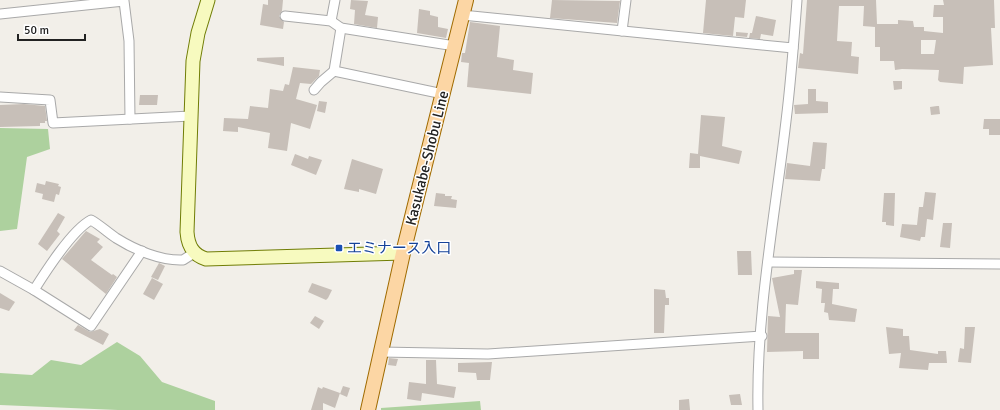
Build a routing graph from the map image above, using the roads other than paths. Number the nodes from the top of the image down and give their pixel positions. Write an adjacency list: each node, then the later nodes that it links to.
1 (208, 0): 18 (street)
2 (335, 0): 9 (street)
3 (466, 0): 7 (main road, Kasukabe-Shobu Line)
4 (626, 0): 11 (street)
5 (797, 0): 13 (street)
6 (0, 14): 19 (street)
7 (462, 15): 11 (street); 12 (main road, Kasukabe-Shobu Line)
8 (285, 16): 9 (street)
9 (331, 21): 10 (street)
10 (341, 28): 12 (street); 14 (street)
11 (622, 32): 13 (street)
12 (455, 46): 16 (main road, Kasukabe-Shobu Line)
13 (793, 48): 23 (street)
14 (334, 72): 15 (street); 16 (street)
15 (314, 90)
16 (443, 94): 22 (main road, Kasukabe-Shobu Line)
17 (0, 97): 19 (street)
18 (191, 116): 19 (street); 21 (street)
19 (130, 119)
20 (142, 251): 21 (street); 26 (street); 26 (street)
21 (194, 253): 22 (street)
22 (403, 253): 28 (main road, Kasukabe-Shobu Line)
23 (768, 262): 24 (street); 27 (street)
24 (1000, 264)
25 (0, 271): 26 (street)
26 (34, 290)
27 (762, 336): 28 (street); 30 (street)
28 (381, 352): 29 (main road, Kasukabe-Shobu Line)
29 (368, 410)
30 (758, 410)

